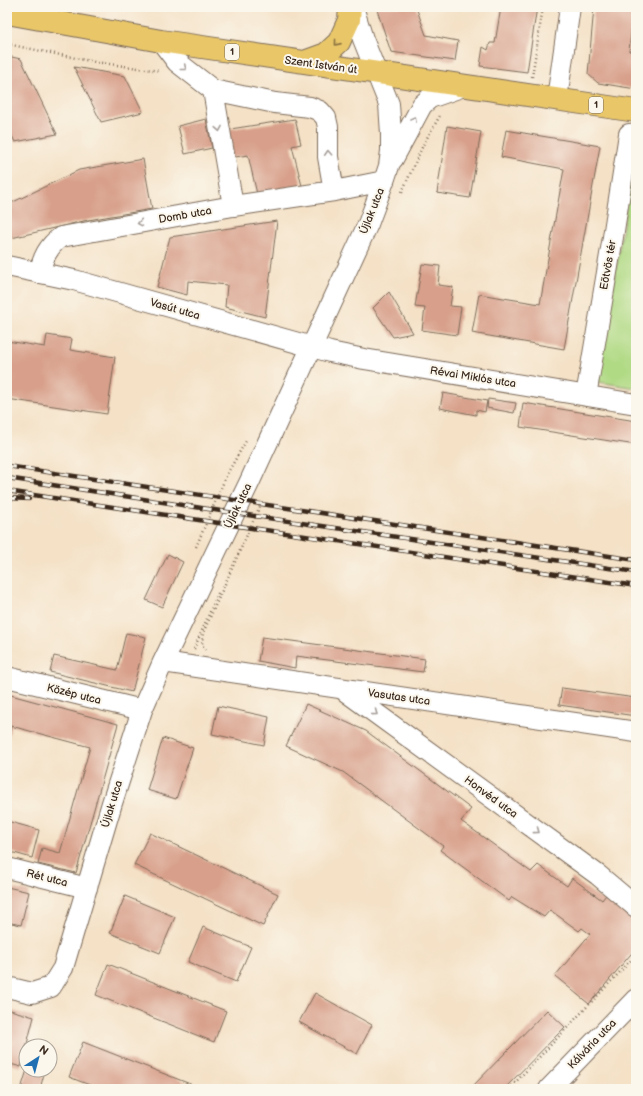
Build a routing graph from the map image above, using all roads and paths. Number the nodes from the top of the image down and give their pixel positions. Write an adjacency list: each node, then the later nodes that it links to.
1 (350, 7): 9 (main road, one-way to 9)
2 (353, 7): 11 (street, Újlak utca)
3 (543, 7): 12 (path)
4 (570, 7): 15 (street)
5 (7, 13): 6 (main road, Szent István út / 1)
6 (29, 13): 7 (main road, Szent István út / 1)
7 (161, 41): 9 (main road, Szent István út / 1); 14 (street, one-way to 14)
8 (7, 44): 10 (path)
9 (304, 62): 11 (main road, Szent István út / 1)
10 (165, 72)
11 (375, 73): 13 (main road, Szent István út / 1); 19 (street, Újlak utca)
12 (532, 81)
13 (464, 86): 15 (main road, Szent István út / 1); 19 (street, one-way to 13)
14 (212, 90): 20 (street, one-way to 14); 22 (street, one-way to 22)
15 (557, 99): 17 (main road, Szent István út / 1)
16 (442, 111): 21 (path)
17 (636, 111)
18 (629, 134): 26 (street, Eötvös tér)
19 (387, 174): 20 (street, Domb utca); 25 (street, Újlak utca)
20 (334, 191): 22 (street, Domb utca)
21 (401, 193)
22 (233, 206): 24 (street, Domb utca, one-way to 24)
23 (7, 266): 24 (street)
24 (38, 273): 25 (street, Vasút utca)
25 (311, 347): 26 (street, Révai Miklós utca); 30 (street, Újlak utca)
26 (586, 396): 27 (street, Révai Miklós utca)
27 (636, 404)
28 (261, 505): 29 (path)
29 (208, 652)
30 (163, 662): 32 (street, Vasutas utca); 33 (street, Újlak utca)
31 (7, 677): 33 (street, Közép utca)
32 (344, 690): 34 (street, Vasutas utca); 37 (street, Honvéd utca, one-way to 37)
33 (142, 710): 36 (street, Újlak utca)
34 (636, 732)
35 (7, 868): 36 (street, Rét utca)
36 (87, 888): 39 (street, Újlak utca)
37 (636, 907)
38 (636, 955): 41 (path)
39 (7, 987)
40 (636, 999): 42 (street, Kálvária utca)
41 (509, 1089)
42 (549, 1089)

